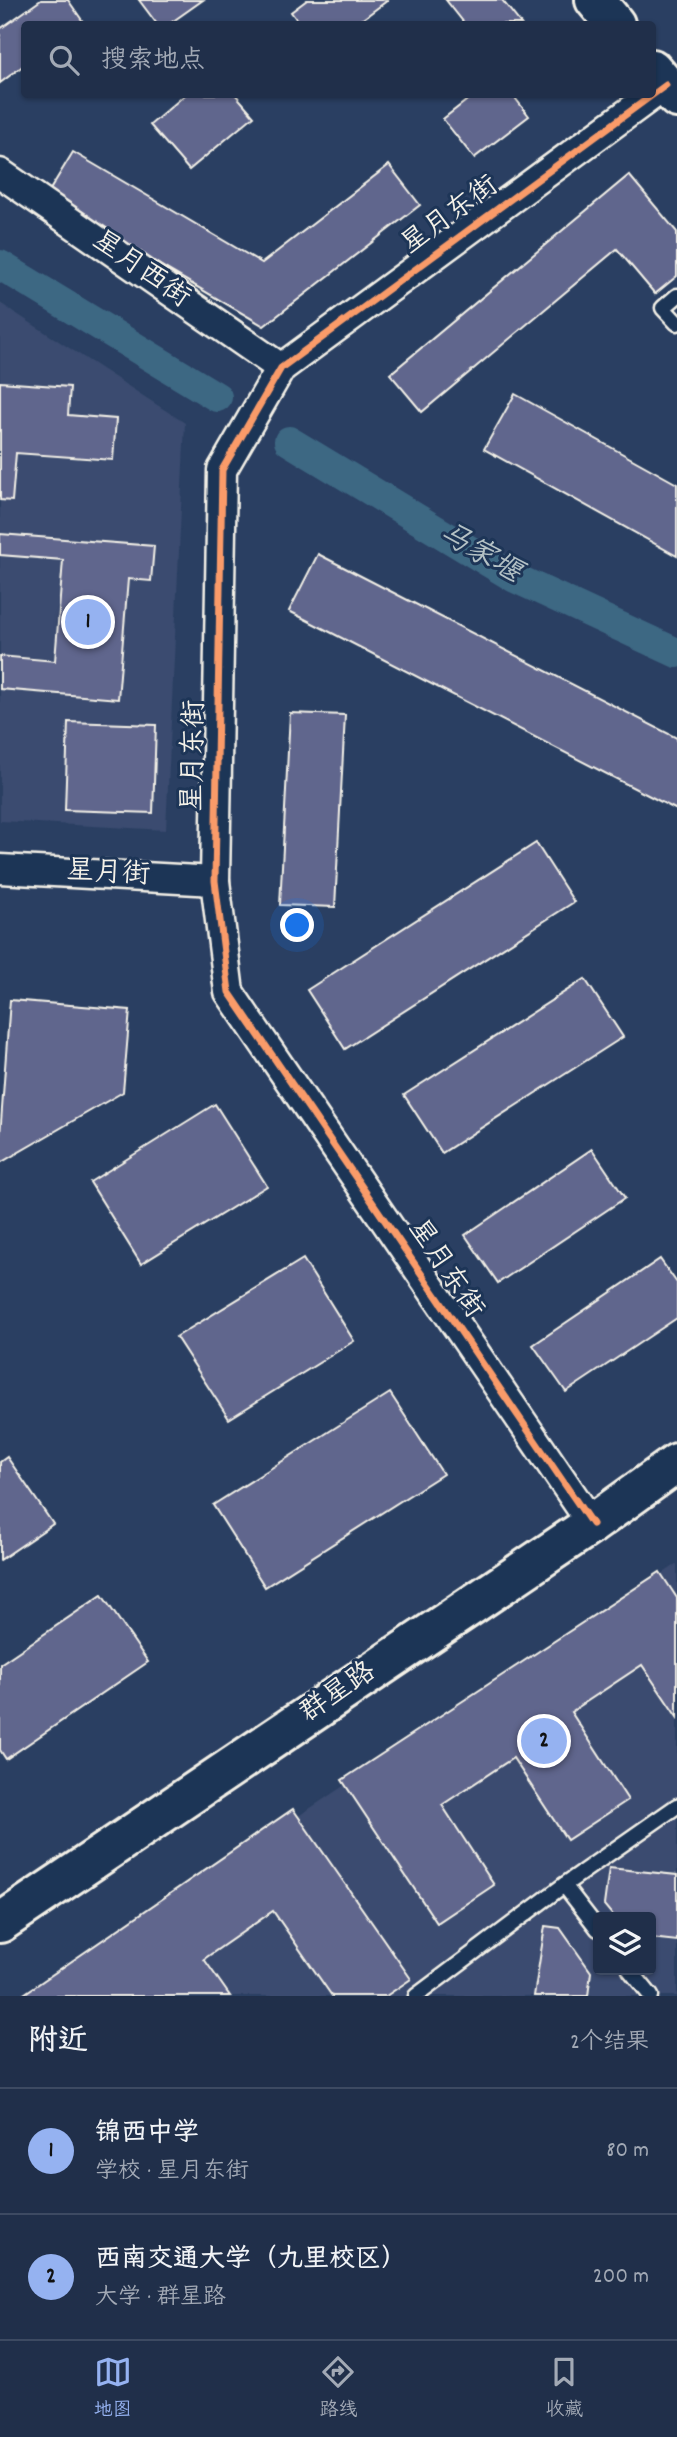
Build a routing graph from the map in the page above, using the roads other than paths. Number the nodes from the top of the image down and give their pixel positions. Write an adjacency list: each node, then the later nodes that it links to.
1 (594, 0): 2 (street)
2 (612, 21)
3 (646, 98): 7 (street, 星月东街)
4 (0, 173): 7 (street, 星月西街)
5 (677, 296): 6 (lane)
6 (677, 323)
7 (281, 368): 9 (street, 星月东街)
8 (0, 869): 9 (street, 星月街)
9 (215, 881): 11 (street, 星月东街)
10 (677, 1463): 11 (street, 群星路)
11 (592, 1524): 14 (street, 群星路)
12 (677, 1806): 13 (lane)
13 (564, 1885): 15 (lane); 17 (lane)
14 (0, 1923)
15 (593, 1923)
16 (634, 1975): 18 (lane)
17 (416, 1996)
18 (651, 1996)

